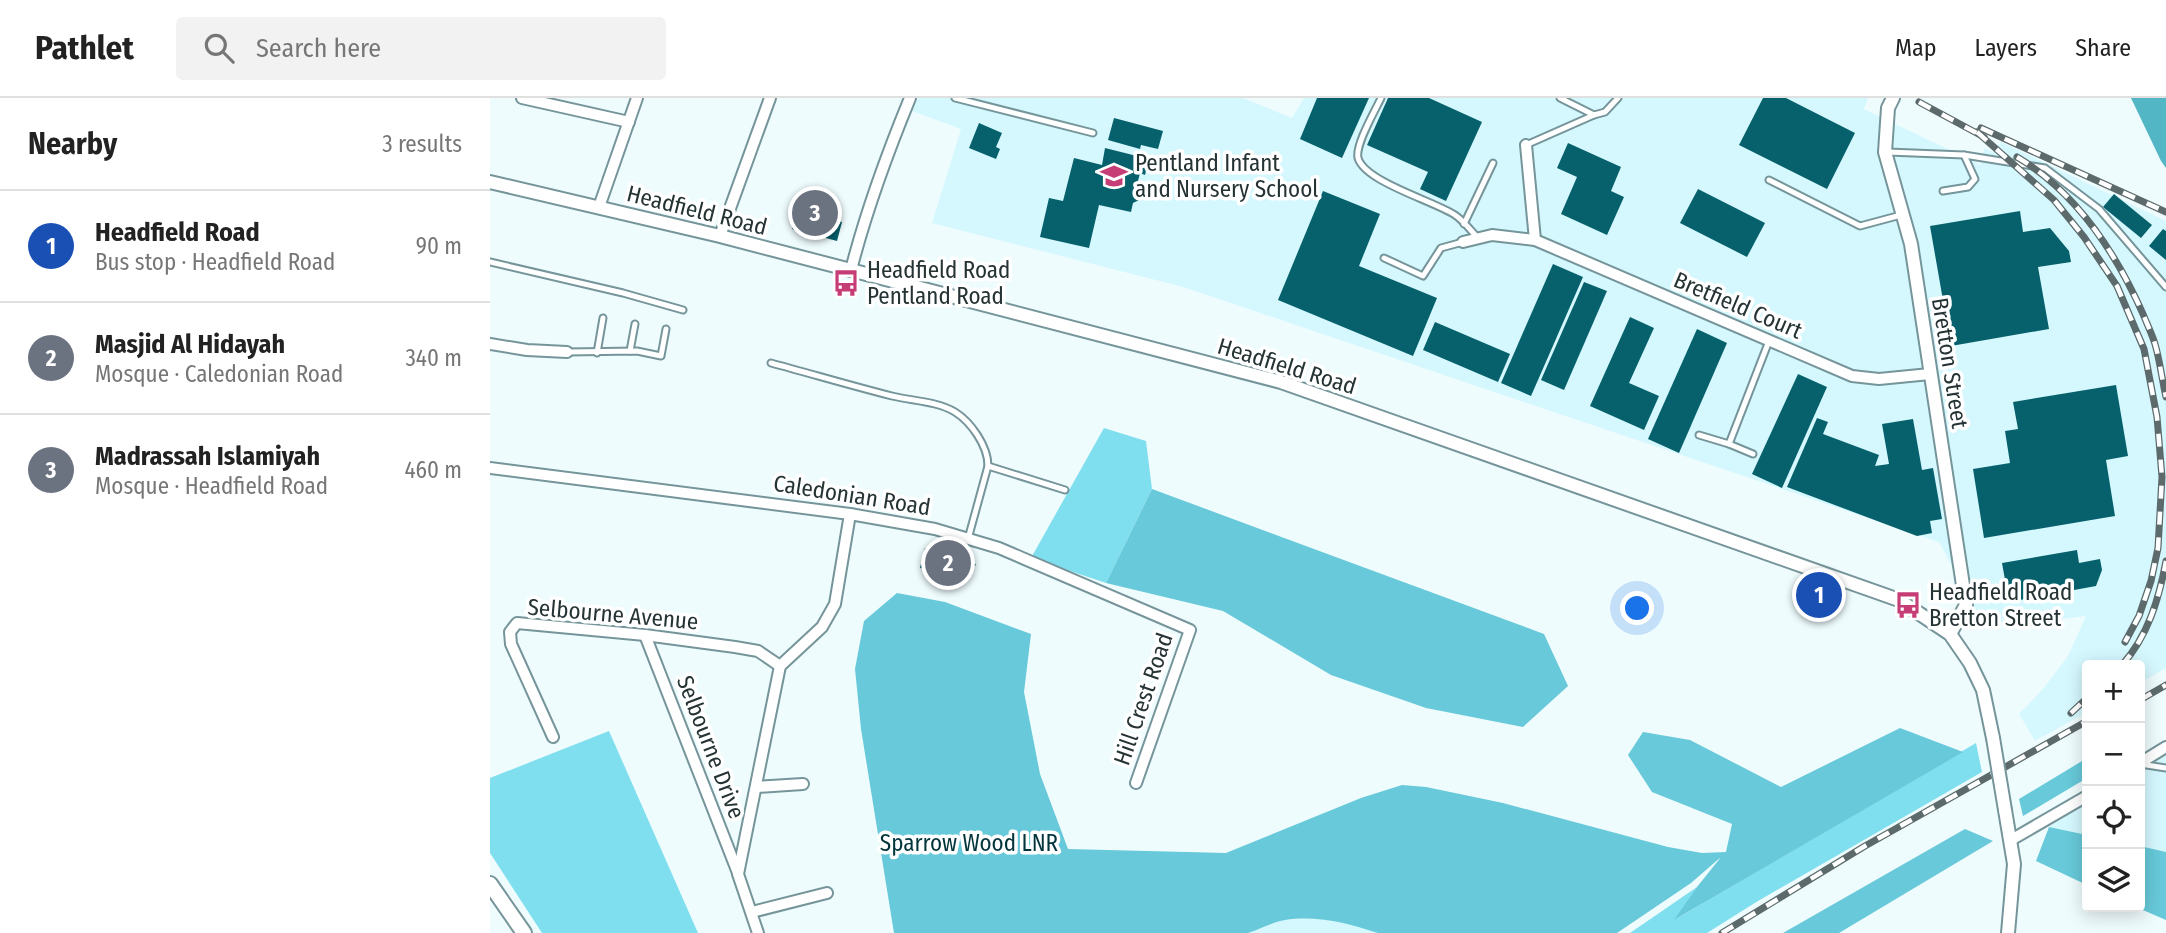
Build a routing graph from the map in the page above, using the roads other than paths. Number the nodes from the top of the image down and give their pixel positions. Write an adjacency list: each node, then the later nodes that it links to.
1 (522, 98): 11 (street)
2 (637, 98): 11 (street)
3 (770, 98): 23 (street)
4 (911, 98): 29 (street)
5 (955, 98): 12 (lane)
6 (1381, 98): 22 (lane)
7 (1560, 98): 10 (lane)
8 (1618, 98): 10 (lane)
9 (1890, 103): 14 (street, Bretton Street)
10 (1594, 115): 13 (lane)
11 (629, 122): 20 (street)
12 (1093, 133)
13 (1526, 145): 25 (street)
14 (1885, 152): 15 (lane); 21 (street, Bretton Street)
15 (1964, 155): 19 (lane); 30 (lane)
16 (1493, 163): 22 (lane)
17 (1769, 180): 21 (lane)
18 (490, 182): 20 (street, Headfield Road)
19 (1943, 191)
20 (599, 207): 23 (street, Headfield Road)
21 (1903, 215): 41 (street, Bretton Street)
22 (1464, 224): 24 (lane)
23 (720, 236): 29 (street, Headfield Road)
24 (1478, 239): 25 (street, Bretfield Court); 26 (street, Bretfield Court)
25 (1535, 240): 35 (street, Bretfield Court)
26 (1463, 242): 27 (lane)
27 (1384, 258)
28 (490, 262): 31 (lane)
29 (851, 270): 51 (street, Headfield Road)
30 (2166, 287)
31 (684, 310)
32 (603, 318): 39 (lane)
33 (635, 324): 37 (lane)
34 (667, 329): 37 (lane)
35 (1769, 341): 41 (street, Bretfield Court); 43 (lane)
36 (490, 344): 38 (street)
37 (630, 351): 39 (lane)
38 (567, 352): 39 (lane)
39 (597, 353)
40 (771, 363): 45 (lane)
41 (1930, 374): 51 (street, Bretton Street)
42 (1699, 435): 43 (lane)
43 (1729, 444): 44 (lane)
44 (1753, 454)
45 (988, 466): 47 (lane); 49 (lane)
46 (490, 468): 48 (street, Caledonian Road)
47 (1065, 489)
48 (850, 514): 49 (street, Caledonian Road); 53 (street)
49 (968, 539): 50 (street, Caledonian Road)
50 (1190, 630): 59 (street, Hill Crest Road)
51 (1950, 634): 63 (street, Headfield Road, bridge)
52 (645, 635): 53 (street, Selbourne Avenue); 54 (street, Selbourne Avenue); 64 (street, Selbourne Drive)
53 (780, 666): 61 (street)
54 (553, 737)
55 (2166, 747): 56 (street)
56 (2145, 761)
57 (2145, 765): 58 (lane)
58 (2166, 768)
59 (1136, 783)
60 (803, 784): 61 (street)
61 (756, 787): 64 (street)
62 (2082, 799): 63 (street)
63 (2011, 840): 70 (street, Headfield Road)
64 (738, 874): 67 (street, Selbourne Drive)
65 (490, 884): 68 (main road)
66 (827, 893): 67 (street)
67 (752, 912): 69 (street, Selbourne Drive)
68 (524, 933)
69 (758, 933)
70 (2008, 933)

